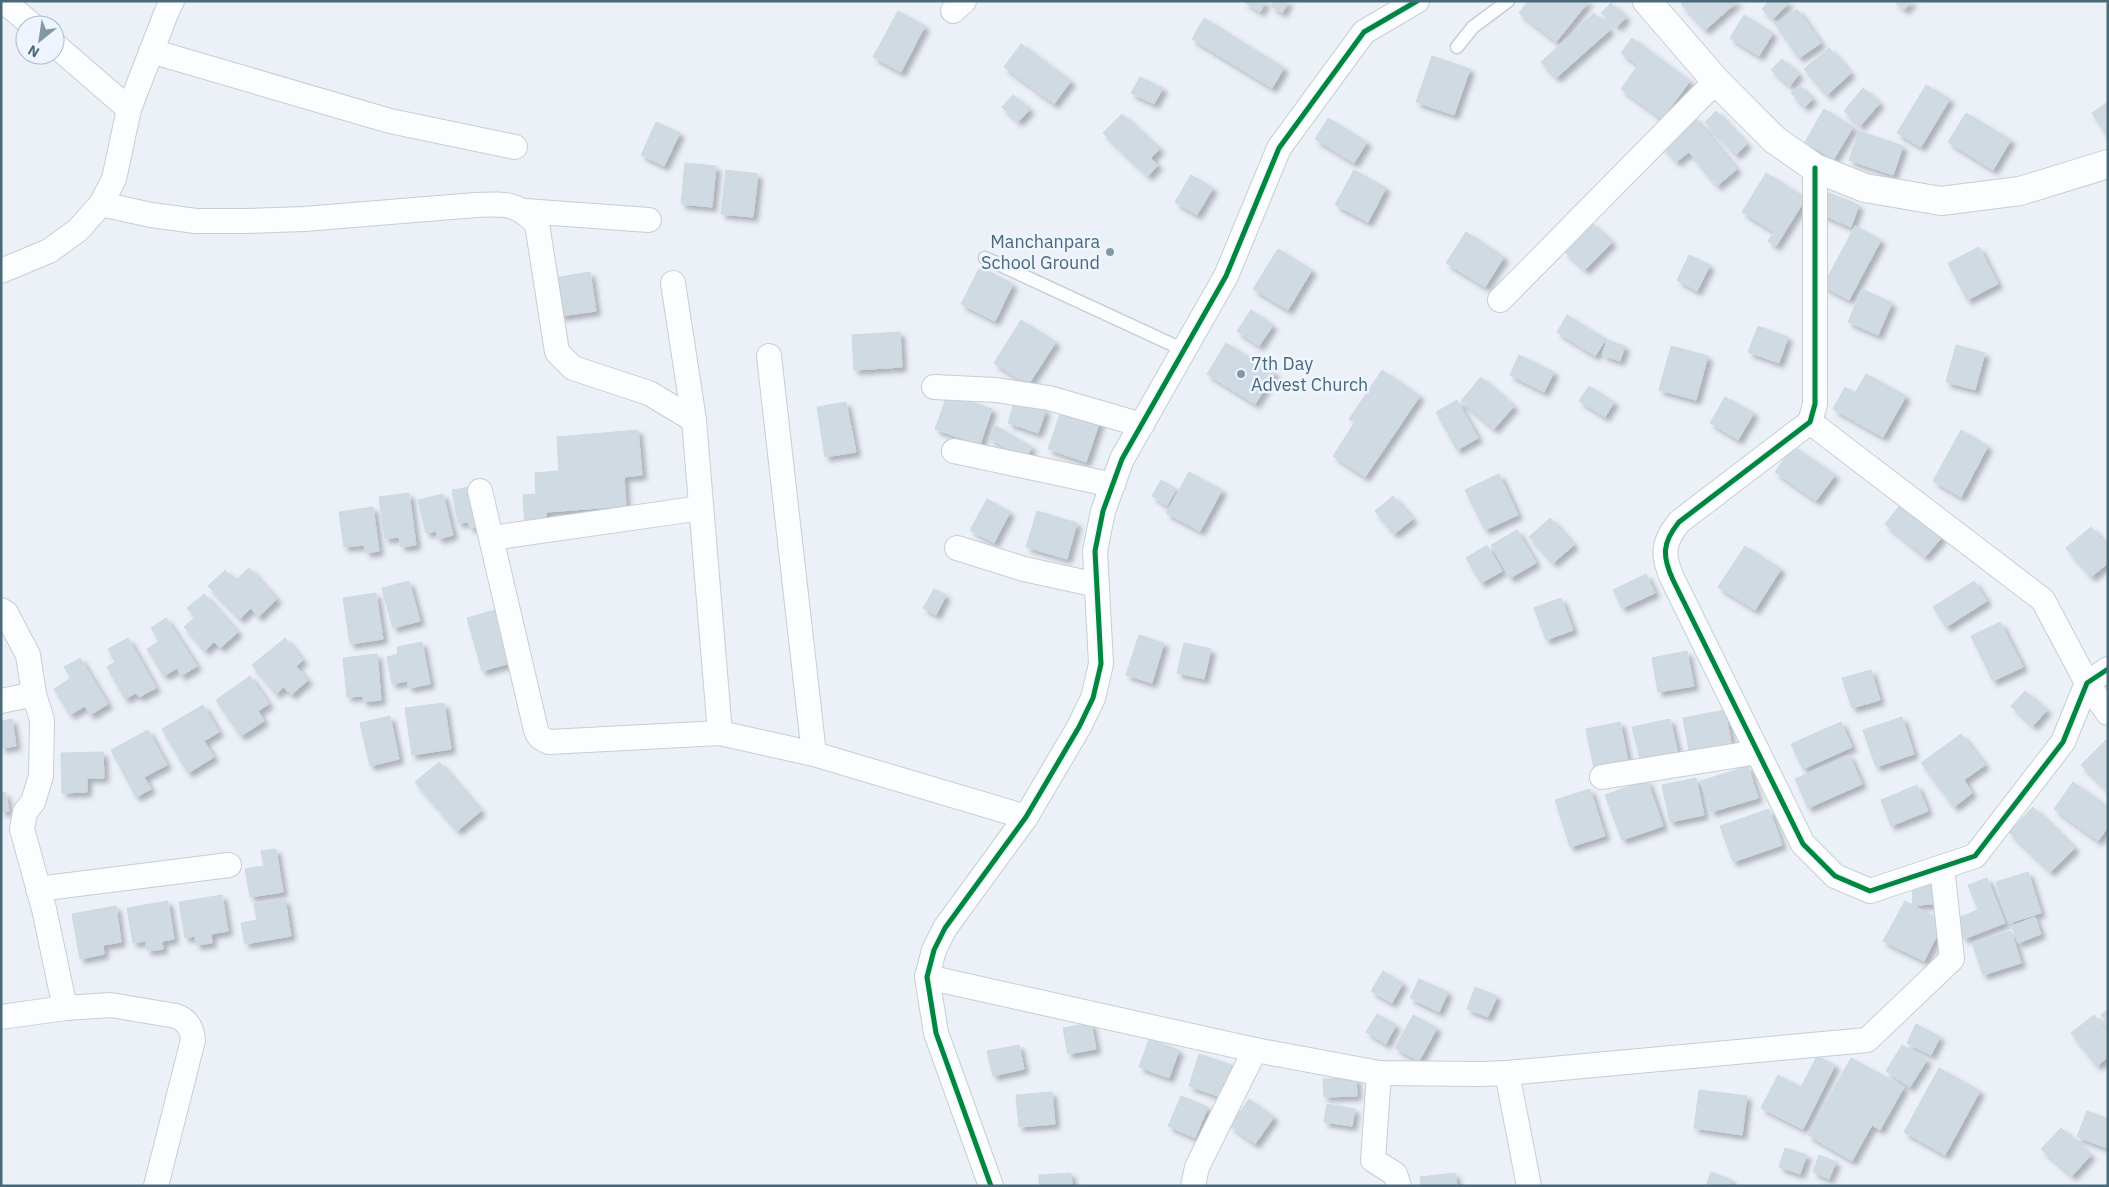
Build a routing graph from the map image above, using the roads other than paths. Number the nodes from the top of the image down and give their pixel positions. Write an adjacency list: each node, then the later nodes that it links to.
1 (4, 1): 6 (street)
2 (172, 1): 8 (street)
3 (1416, 1): 22 (street)
4 (1508, 1): 7 (lane)
5 (1647, 1): 10 (main road)
6 (20, 15)
7 (1458, 47)
8 (151, 51): 11 (street); 12 (street)
9 (65, 54): 11 (street)
10 (1716, 81): 14 (main road); 21 (street)
11 (129, 109): 15 (street)
12 (514, 147)
13 (2108, 164): 14 (main road)
14 (1814, 168): 26 (street)
15 (102, 204): 16 (street); 19 (street)
16 (525, 211): 17 (street); 25 (street)
17 (649, 220)
18 (985, 258): 22 (lane)
19 (1, 272)
20 (673, 283): 25 (street)
21 (1500, 300)
22 (1184, 350): 27 (street)
23 (768, 356): 43 (street)
24 (934, 387): 27 (street)
25 (694, 420): 31 (street)
26 (1810, 422): 37 (street); 42 (street)
27 (1142, 425): 29 (street)
28 (954, 451): 29 (street)
29 (1113, 485): 34 (street)
30 (480, 490): 32 (street)
31 (701, 508): 32 (street); 41 (street)
32 (492, 538): 41 (street)
33 (957, 548): 34 (street)
34 (1097, 585): 45 (street)
35 (1, 610): 38 (street)
36 (2108, 669): 37 (street)
37 (2087, 683): 40 (street); 47 (street)
38 (34, 694): 39 (street); 48 (street)
39 (1, 700)
40 (2108, 713)
41 (720, 733): 43 (street)
42 (1758, 752): 44 (street); 47 (street)
43 (814, 754): 45 (street)
44 (1602, 777)
45 (1026, 817): 49 (street)
46 (229, 864): 48 (street)
47 (1942, 867): 54 (street)
48 (38, 889): 50 (street)
49 (927, 977): 52 (street); 56 (street)
50 (65, 1008): 51 (street); 55 (street)
51 (1, 1017)
52 (1255, 1050): 53 (street); 57 (street)
53 (1379, 1072): 54 (street); 58 (street)
54 (1507, 1073): 59 (street)
55 (156, 1186)
56 (991, 1186)
57 (1193, 1186)
58 (1399, 1186)
59 (1529, 1186)

